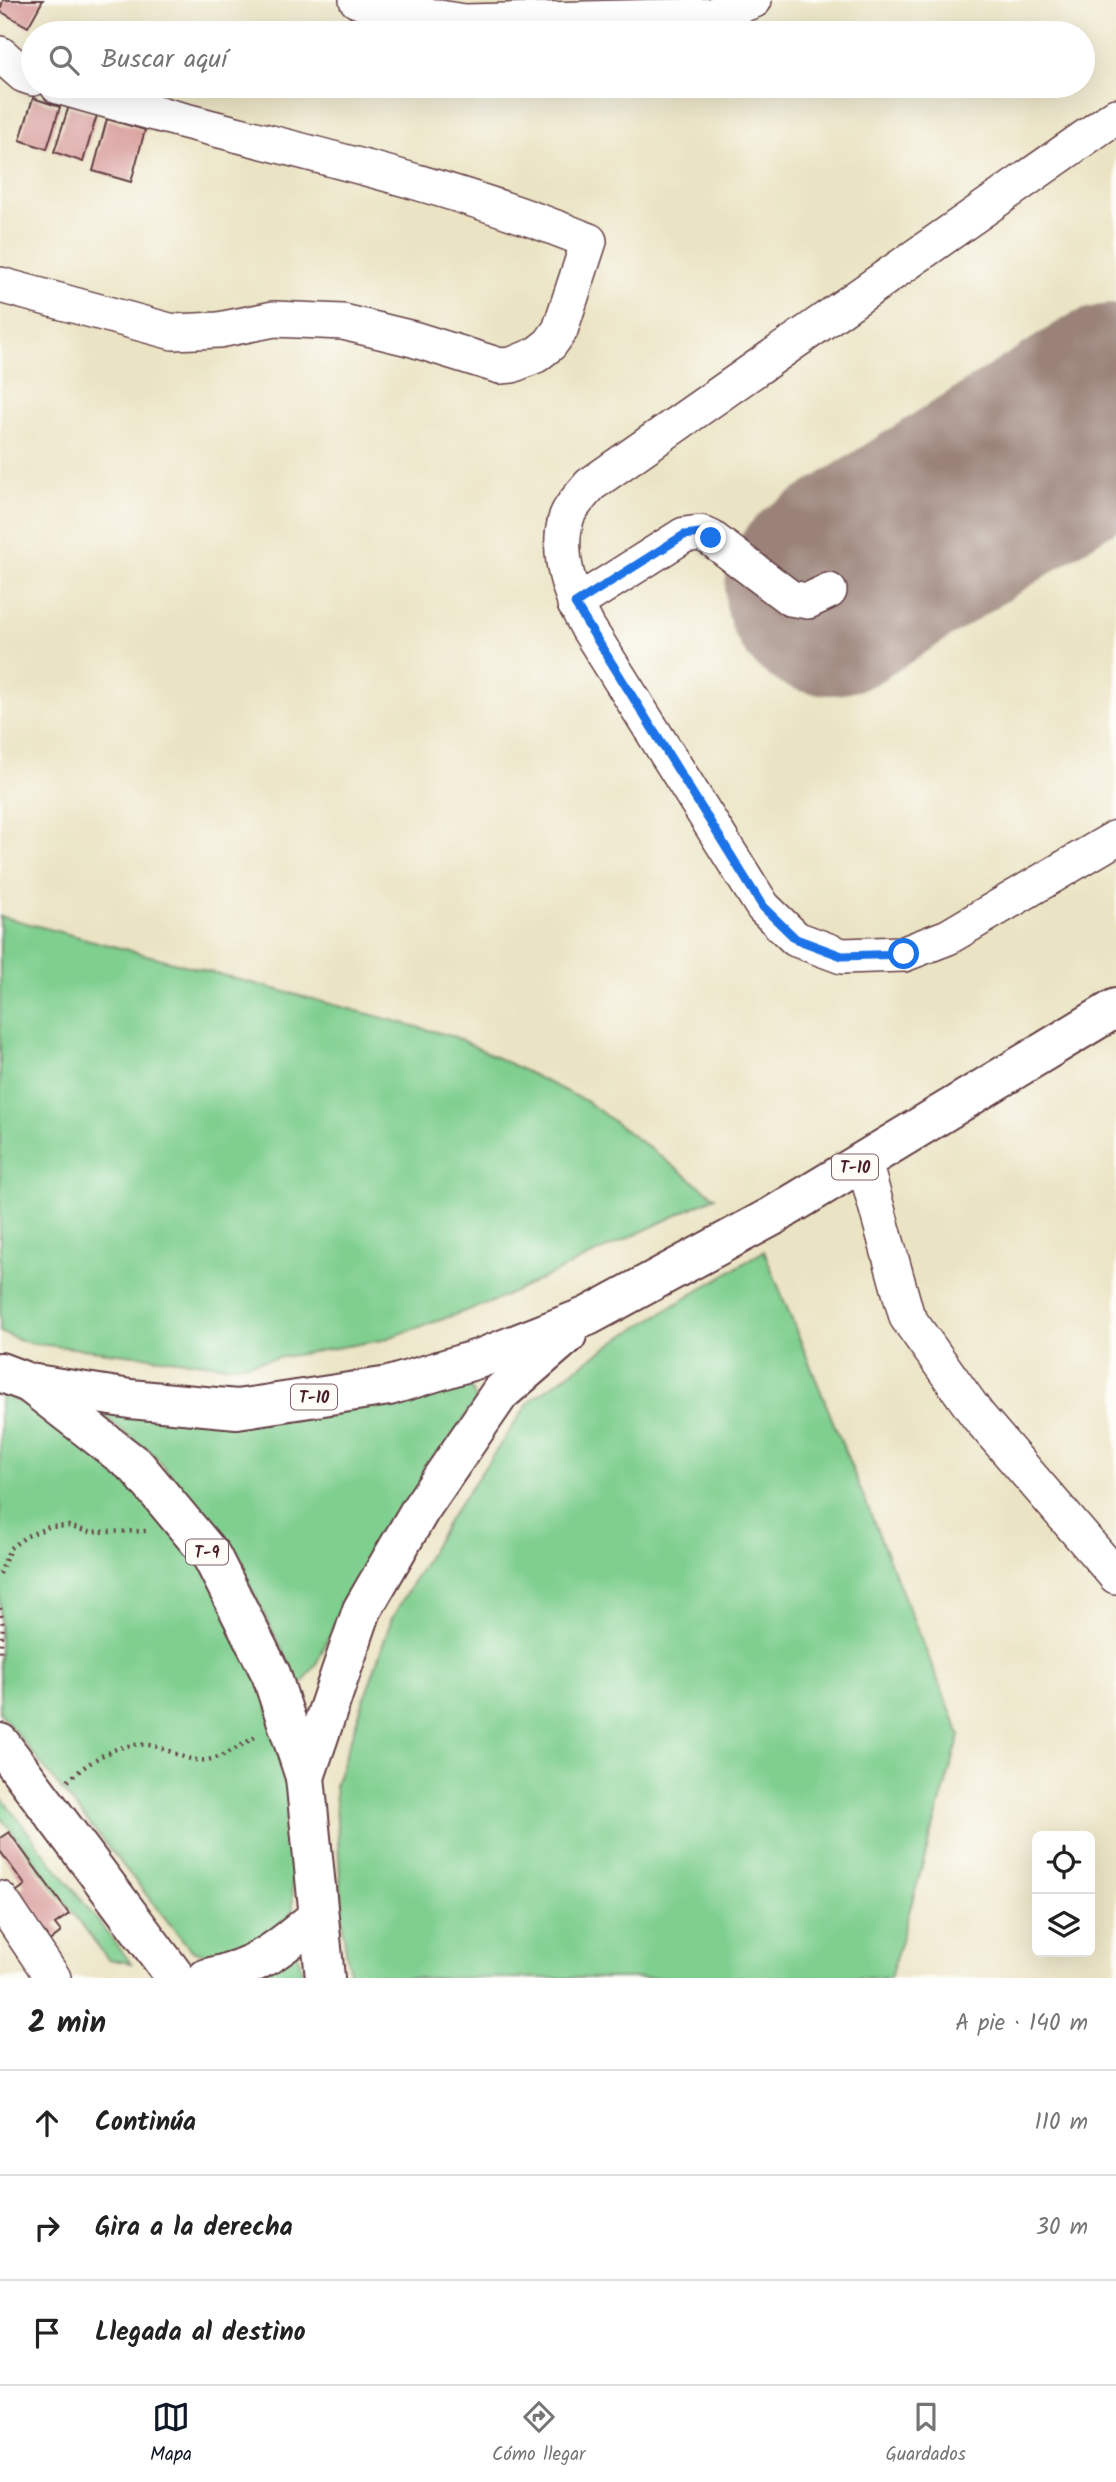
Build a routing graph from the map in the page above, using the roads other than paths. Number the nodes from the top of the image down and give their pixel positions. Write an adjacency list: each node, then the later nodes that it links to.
1 (754, 0): 4 (street)
2 (371, 3): 3 (street)
3 (459, 21)
4 (505, 21)
5 (0, 54): 6 (street)
6 (21, 72)
7 (99, 98): 9 (street)
8 (1116, 116): 11 (street)
9 (0, 285)
10 (829, 592): 11 (street)
11 (575, 604): 12 (street)
12 (1116, 838)
13 (1116, 1008): 14 (highway, T-10)
14 (864, 1162): 15 (highway, T-10); 17 (street)
15 (588, 1316): 16 (highway, T-10); 19 (highway, T-10)
16 (14, 1378): 19 (highway, T-9)
17 (1116, 1576)
18 (1, 1747): 22 (highway)
19 (305, 1777): 21 (highway, T-9)
20 (0, 1899): 23 (street)
21 (317, 1917): 22 (highway); 24 (highway, T-9)
22 (189, 1976)
23 (53, 1978)
24 (325, 1978)

